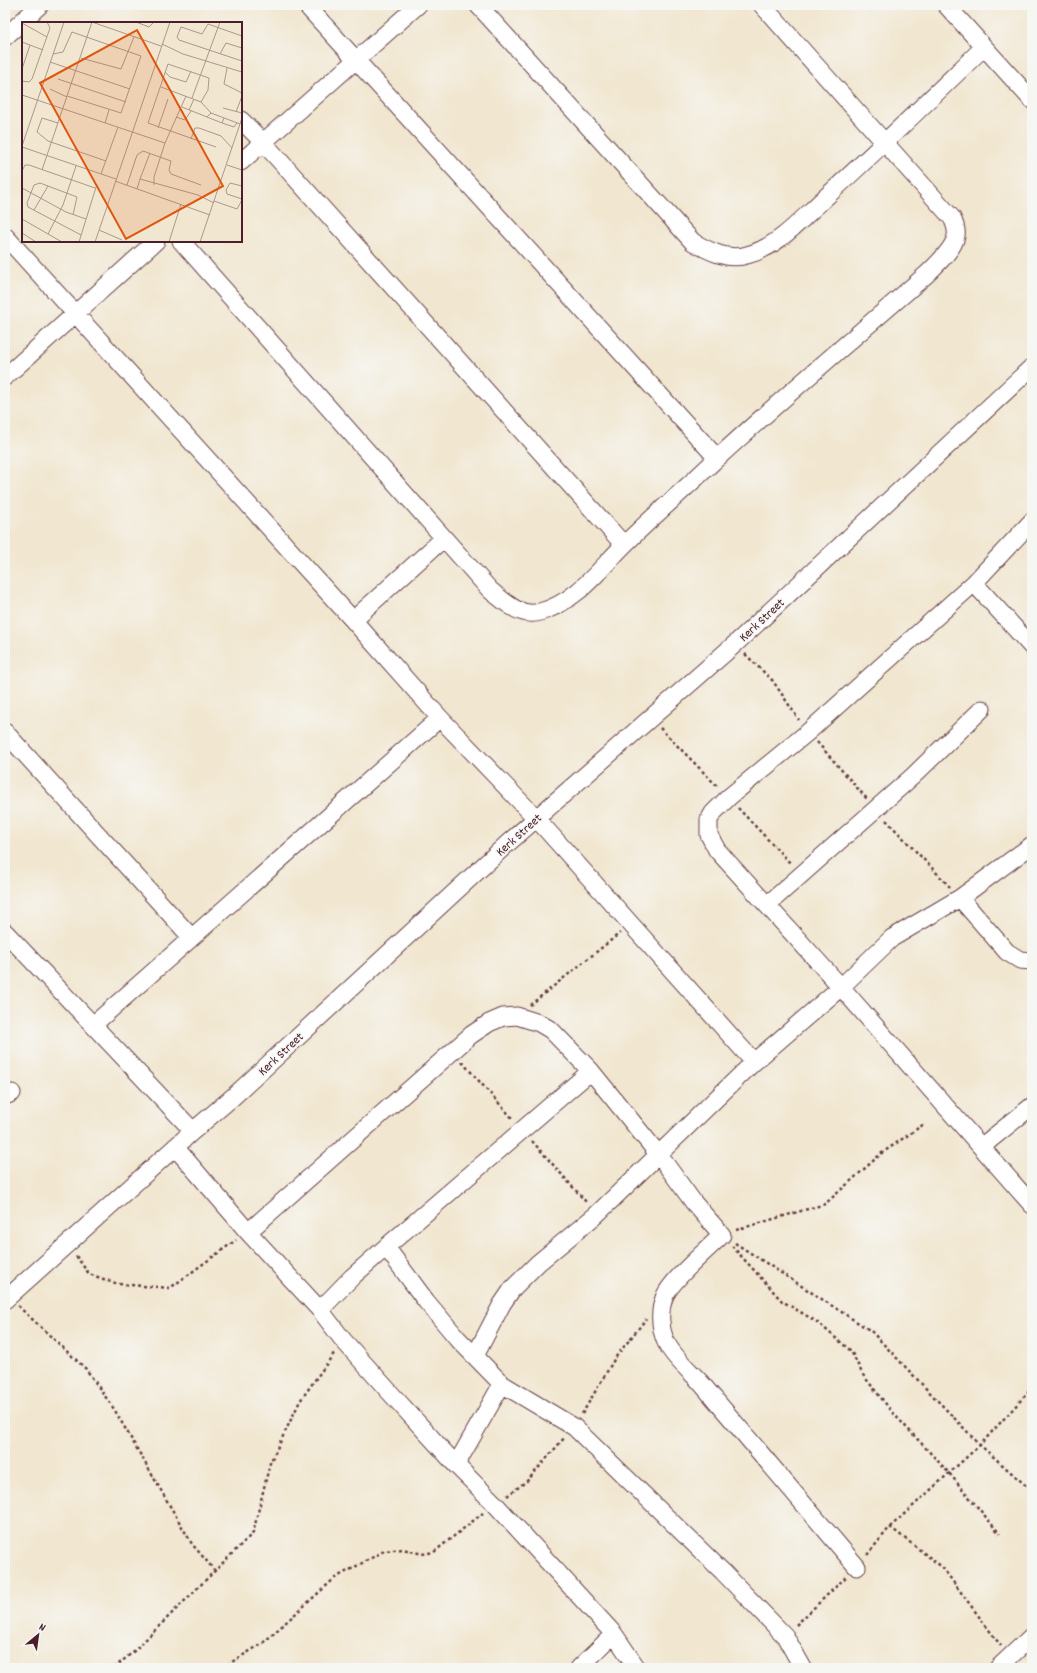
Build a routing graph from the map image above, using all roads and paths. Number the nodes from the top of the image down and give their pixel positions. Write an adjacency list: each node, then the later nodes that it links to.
1 (40, 5): 7 (street)
2 (306, 5): 9 (street)
3 (418, 5): 9 (street)
4 (478, 5): 13 (street)
5 (762, 5): 13 (street)
6 (946, 5): 8 (street)
7 (5, 37)
8 (984, 47): 10 (street); 13 (street)
9 (356, 60): 12 (street); 21 (street)
10 (1032, 100)
11 (242, 121): 12 (street)
12 (263, 142): 14 (street); 24 (street)
13 (885, 144): 21 (street)
14 (242, 161)
15 (5, 236): 18 (street)
16 (155, 242): 18 (street)
17 (182, 242): 23 (street)
18 (75, 312): 20 (street); 26 (street)
19 (1032, 368): 27 (street, Kerk Street)
20 (5, 377)
21 (717, 458): 24 (street)
22 (1032, 521): 25 (street)
23 (444, 538): 24 (street); 26 (street)
24 (624, 545)
25 (974, 583): 28 (street); 32 (street)
26 (353, 620): 30 (street)
27 (735, 644): 32 (path); 34 (street, Kerk Street)
28 (1032, 646)
29 (982, 709): 33 (street)
30 (440, 718): 34 (street); 40 (street)
31 (5, 732): 40 (street)
32 (808, 732): 33 (path); 37 (street)
33 (876, 809): 36 (path); 37 (street)
34 (536, 818): 38 (street); 49 (street, Kerk Street)
35 (1032, 845): 36 (street)
36 (960, 898): 41 (street); 42 (street)
37 (767, 905): 42 (street)
38 (631, 924): 43 (path); 45 (street)
39 (5, 932): 44 (street)
40 (190, 938): 44 (street)
41 (1032, 961)
42 (841, 987): 45 (street); 51 (street)
43 (517, 1016): 46 (street); 54 (street)
44 (93, 1024): 49 (street)
45 (754, 1062): 52 (street)
46 (591, 1071): 52 (street); 57 (street)
47 (1032, 1106): 51 (street)
48 (924, 1124): 55 (path)
49 (193, 1131): 50 (street, Kerk Street)
50 (175, 1147): 54 (street); 56 (street, Kerk Street)
51 (981, 1147): 53 (street)
52 (659, 1155): 55 (street); 62 (street)
53 (1032, 1205)
54 (248, 1232): 56 (path); 59 (street)
55 (722, 1235): 66 (path); 68 (path); 73 (street)
56 (68, 1244): 58 (street, Kerk Street)
57 (386, 1247): 59 (street); 62 (street)
58 (7, 1299): 74 (path)
59 (320, 1310): 61 (street)
60 (649, 1315): 65 (path)
61 (343, 1340): 67 (street); 74 (path)
62 (475, 1356): 63 (street)
63 (502, 1384): 65 (street); 67 (street)
64 (1032, 1388): 66 (path)
65 (574, 1427): 70 (path); 76 (street)
66 (980, 1445): 68 (path); 69 (path)
67 (456, 1465): 70 (street)
68 (949, 1473): 71 (path); 72 (path)
69 (1032, 1491)
70 (495, 1504): 75 (street); 80 (path)
71 (890, 1527): 73 (path); 78 (path)
72 (1000, 1534)
73 (857, 1567): 76 (path)
74 (216, 1572): 79 (path)
75 (614, 1634): 81 (street); 82 (street)
76 (785, 1636): 83 (street)
77 (1032, 1636): 78 (street)
78 (1004, 1663)
79 (114, 1668)
80 (222, 1668)
81 (579, 1668)
82 (637, 1668)
83 (803, 1668)

